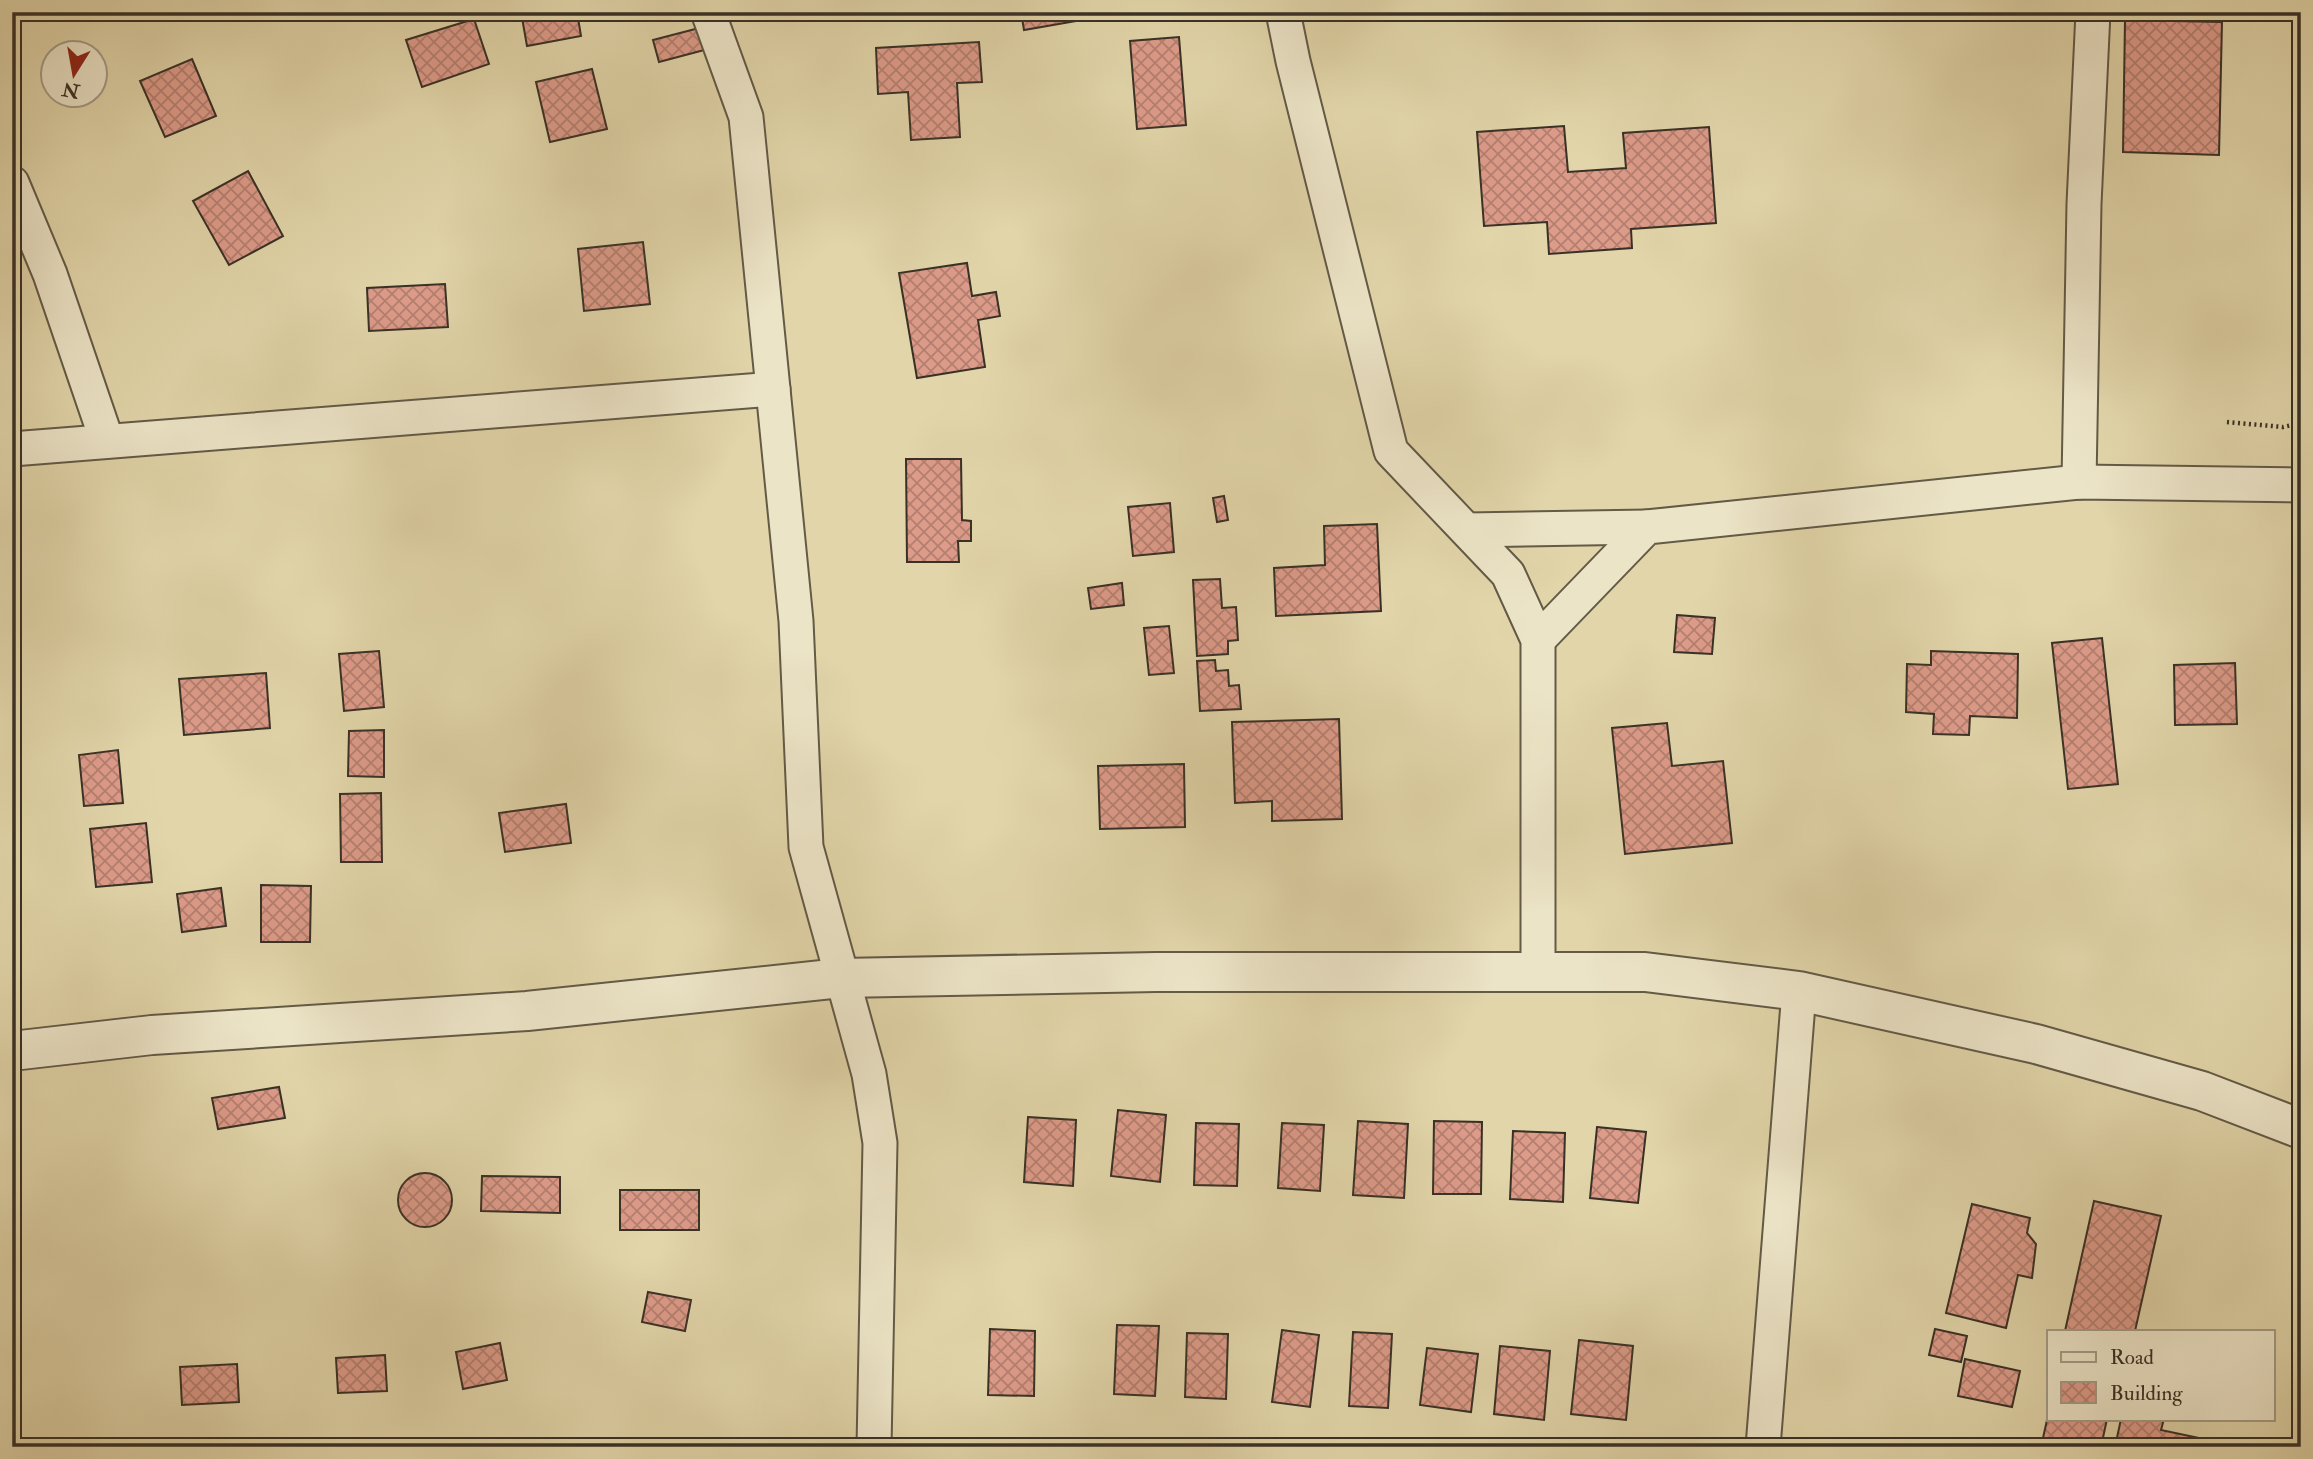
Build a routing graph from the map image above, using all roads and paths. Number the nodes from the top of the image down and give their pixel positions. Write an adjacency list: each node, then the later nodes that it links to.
1 (708, 12): 5 (street)
2 (1283, 12): 13 (street)
3 (2093, 12): 10 (street)
4 (12, 183): 8 (street)
5 (773, 389): 8 (street); 16 (street)
6 (2227, 422): 7 (path)
7 (2301, 423)
8 (107, 441): 9 (street)
9 (12, 449)
10 (2079, 482): 11 (street); 12 (street)
11 (2301, 485)
12 (1647, 527): 13 (street); 14 (street)
13 (1467, 530): 14 (street)
14 (1538, 640): 15 (street)
15 (1538, 971): 16 (street); 17 (street)
16 (841, 978): 18 (street); 20 (street)
17 (1799, 990): 19 (street); 21 (street)
18 (12, 1051)
19 (2301, 1129)
20 (874, 1447)
21 (1763, 1447)

